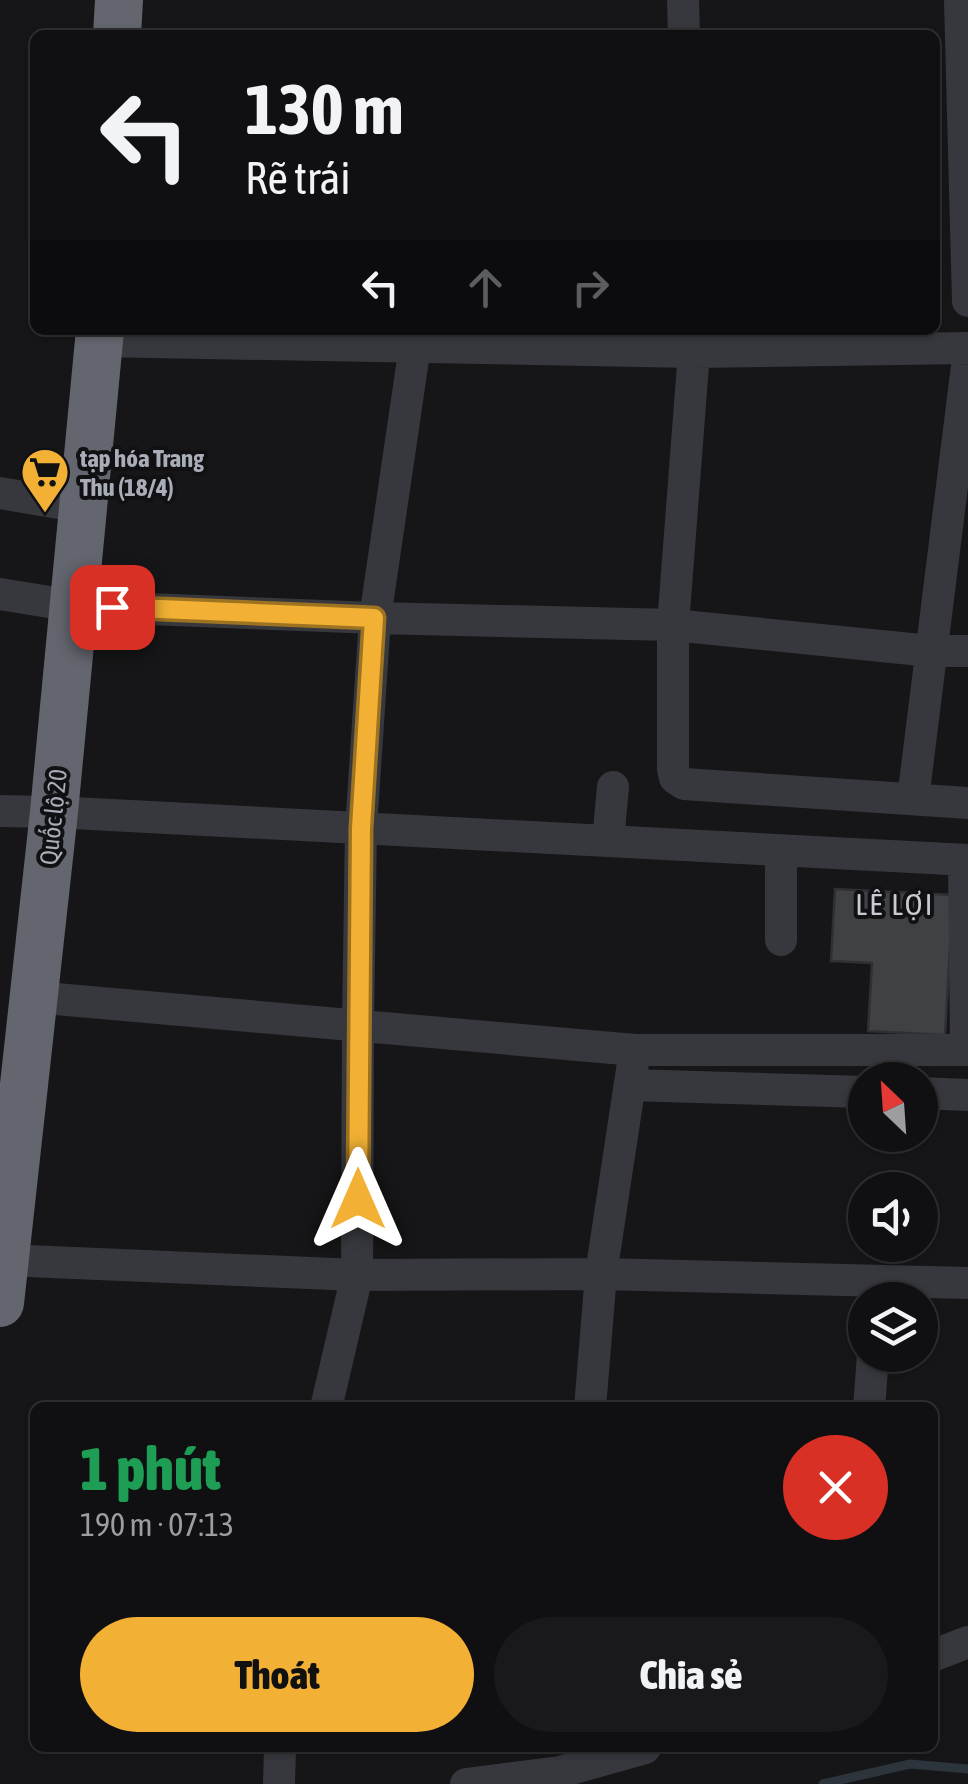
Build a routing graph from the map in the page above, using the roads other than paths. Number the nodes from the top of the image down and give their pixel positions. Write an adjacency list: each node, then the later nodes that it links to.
1 (119, 0): 4 (highway)
2 (683, 0): 5 (street)
3 (960, 0): 6 (street)
4 (117, 30)
5 (684, 30)
6 (968, 302)
7 (99, 335): 8 (street); 13 (highway, Quốc lộ 20)
8 (415, 338): 9 (street); 16 (street)
9 (693, 341): 10 (street); 17 (street)
10 (968, 348)
11 (968, 358): 18 (street)
12 (0, 494): 13 (street)
13 (82, 507): 15 (highway, Quốc lộ 20)
14 (0, 594): 15 (street)
15 (74, 606): 16 (street); 24 (highway, Quốc lộ 20)
16 (374, 618): 17 (street); 25 (street)
17 (673, 625): 18 (street); 21 (street)
18 (932, 651): 19 (street); 21 (street)
19 (968, 652)
20 (613, 787): 26 (street)
21 (913, 799): 22 (street)
22 (968, 803)
23 (0, 812): 24 (street)
24 (54, 812): 25 (street); 30 (highway, Quốc lộ 20)
25 (361, 828): 26 (street); 31 (street)
26 (608, 841): 27 (street)
27 (781, 852): 28 (street); 29 (street)
28 (966, 860): 33 (street)
29 (781, 940)
30 (34, 997): 31 (street); 34 (highway, Quốc lộ 20)
31 (358, 1025): 32 (street); 39 (street)
32 (635, 1050): 33 (street); 35 (street)
33 (967, 1050)
34 (13, 1055): 41 (highway, Quốc lộ 20)
35 (630, 1084): 36 (street); 40 (street)
36 (848, 1091)
37 (938, 1094): 38 (street)
38 (968, 1095)
39 (358, 1274): 40 (street); 41 (street); 46 (street)
40 (602, 1274): 44 (street); 47 (street)
41 (2, 1282)
42 (968, 1282): 43 (street)
43 (938, 1285)
44 (848, 1288)
45 (872, 1372): 48 (street)
46 (327, 1402)
47 (591, 1402)
48 (869, 1402)
49 (968, 1642): 50 (street)
50 (938, 1654)
51 (280, 1752): 54 (street)
52 (617, 1752): 53 (street)
53 (561, 1760): 55 (street)
54 (279, 1784)
55 (466, 1784)

